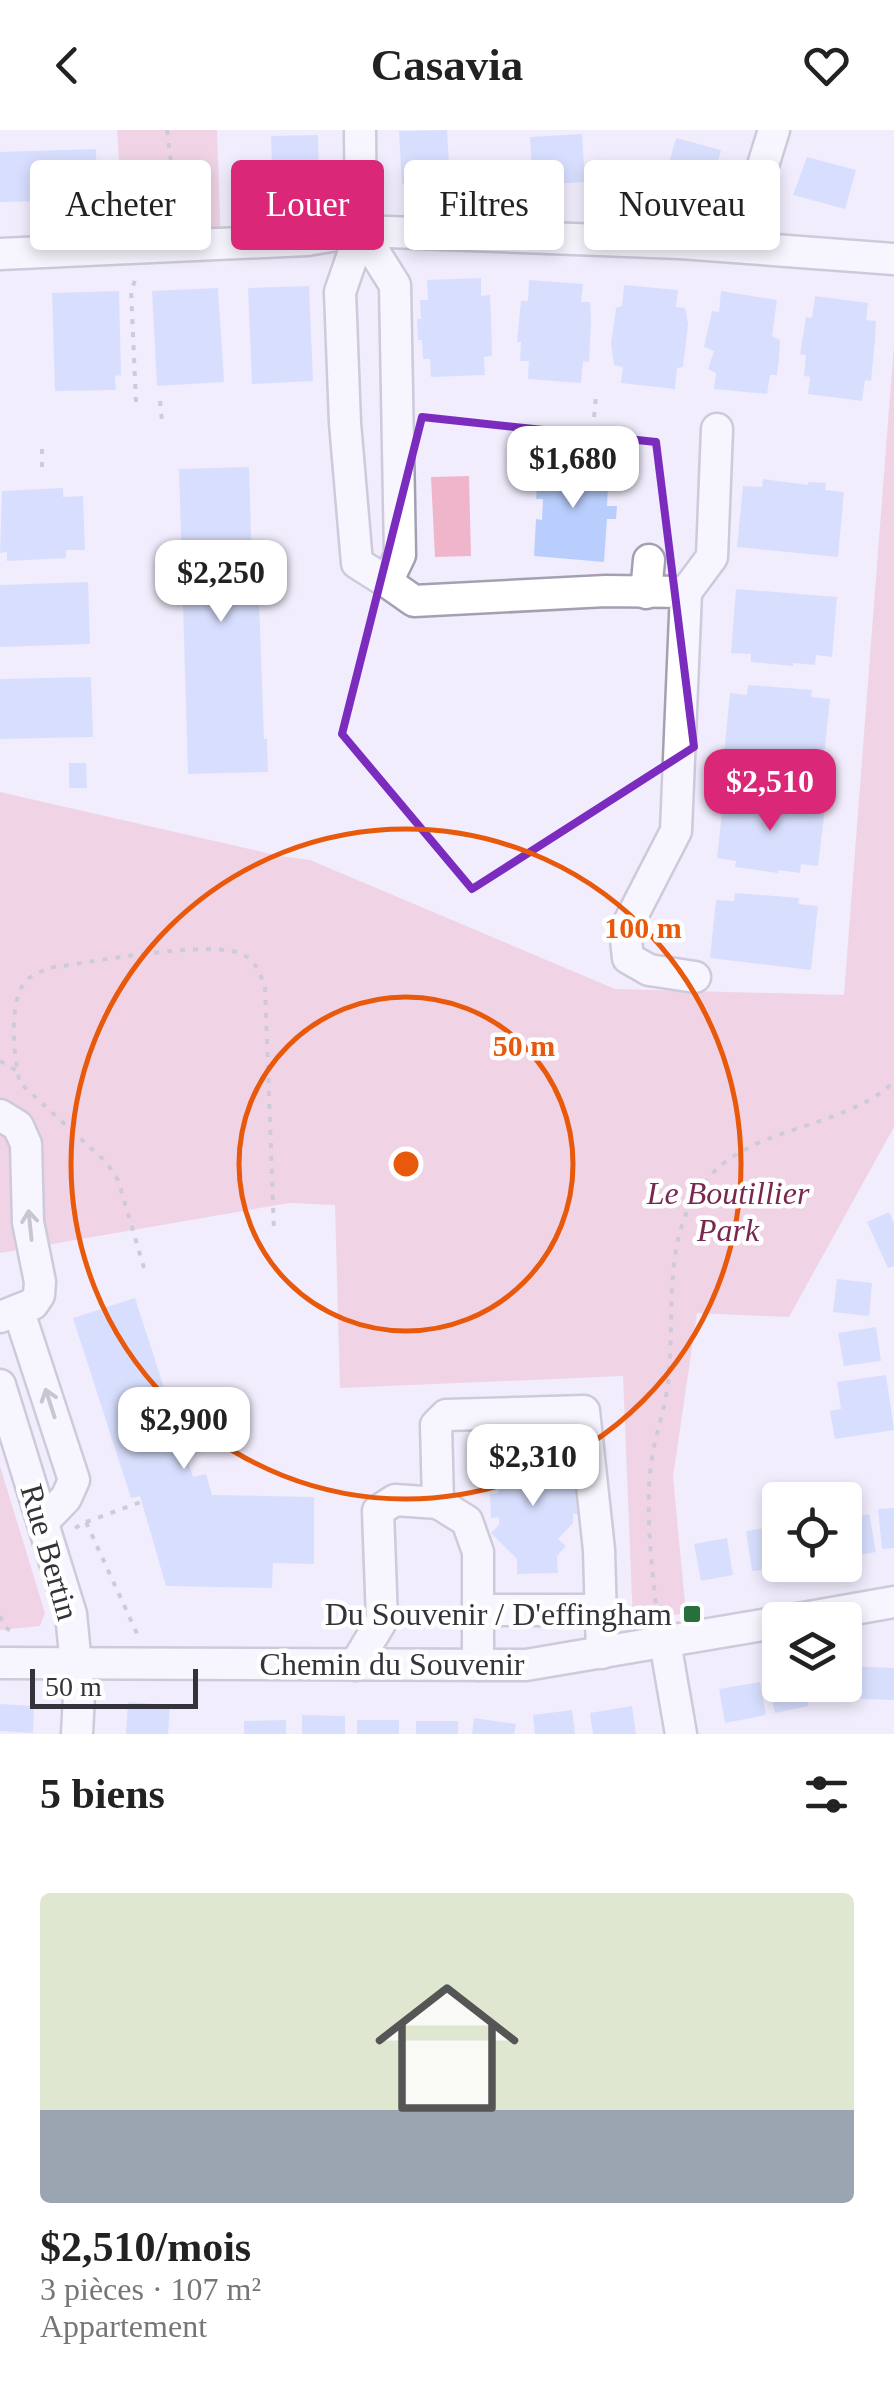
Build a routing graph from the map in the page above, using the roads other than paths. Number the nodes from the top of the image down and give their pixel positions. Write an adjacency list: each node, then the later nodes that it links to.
1 (360, 130): 3 (street)
2 (774, 130): 4 (street)
3 (360, 160)
4 (764, 160)
5 (384, 233): 6 (street)
6 (584, 241)
7 (231, 243): 11 (street)
8 (355, 250): 14 (street)
9 (372, 250): 13 (street)
10 (775, 250): 12 (street)
11 (0, 254)
12 (894, 259)
13 (399, 417): 14 (street); 17 (street)
14 (345, 423): 17 (street)
15 (716, 429): 18 (street)
16 (649, 560): 19 (street)
17 (388, 582): 19 (street)
18 (686, 592): 19 (street); 20 (street)
19 (646, 593)
20 (695, 976)
21 (0, 1115): 22 (street, one-way to 21)
22 (10, 1314): 26 (street, one-way to 22)
23 (0, 1384): 24 (street, Rue Bertin)
24 (8, 1439): 26 (street, Rue Bertin)
25 (438, 1503): 29 (street); 30 (street); 36 (street)
26 (56, 1526): 35 (street, Rue Bertin)
27 (894, 1602): 28 (street)
28 (862, 1608)
29 (478, 1610): 30 (street); 37 (street)
30 (601, 1610): 33 (street)
31 (762, 1623): 32 (street, Chemin du Souvenir)
32 (661, 1631): 33 (street, Chemin du Souvenir); 39 (street)
33 (602, 1653): 37 (street, Chemin du Souvenir)
34 (0, 1663): 35 (street, Chemin du Souvenir)
35 (78, 1664): 36 (street, Chemin du Souvenir); 38 (street, Rue Bertin)
36 (356, 1665): 37 (street, Chemin du Souvenir)
37 (478, 1665)
38 (77, 1734)
39 (681, 1734)

